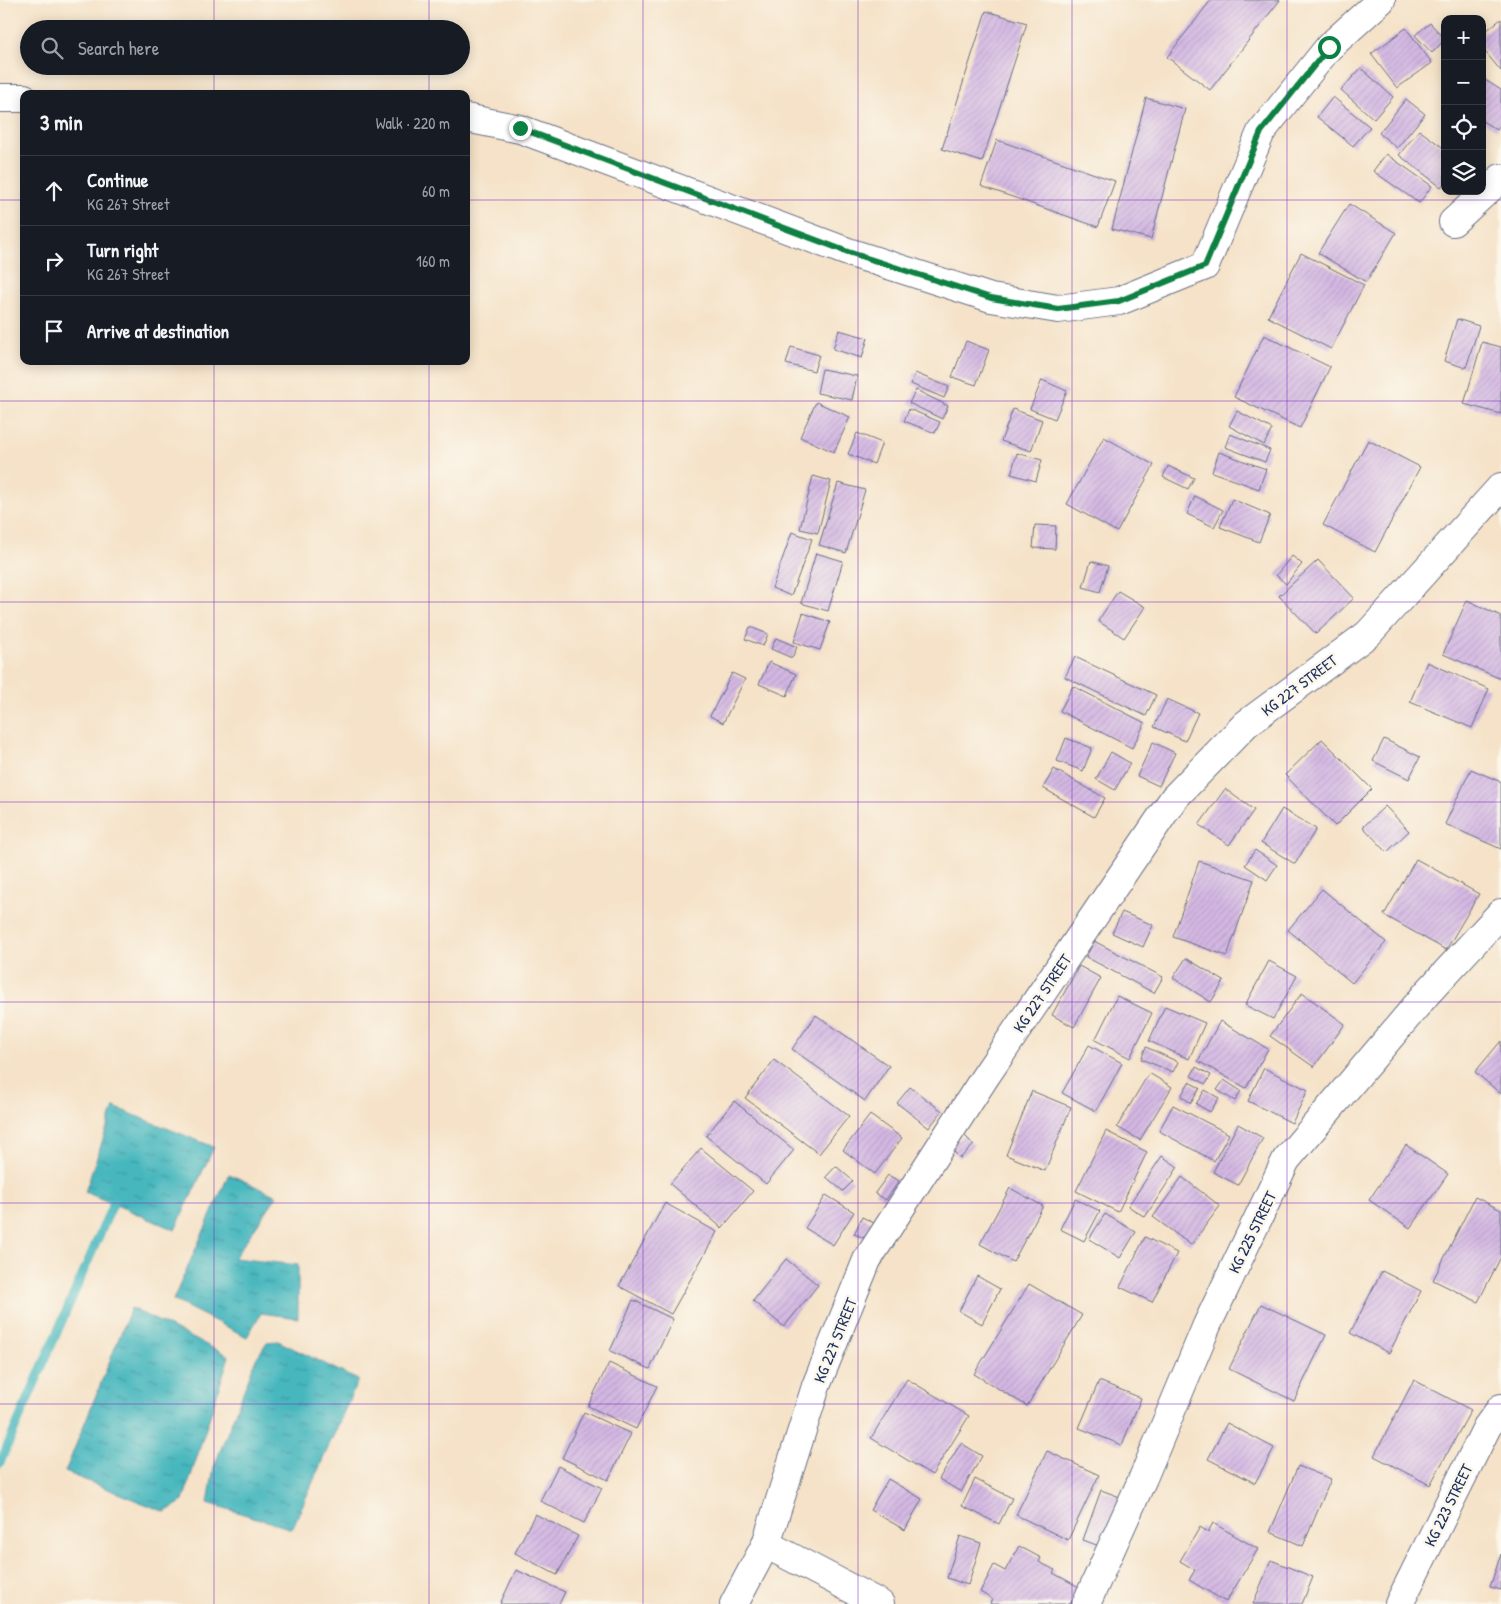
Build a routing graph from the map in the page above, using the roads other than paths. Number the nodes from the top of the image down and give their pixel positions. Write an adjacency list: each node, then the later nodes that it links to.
1 (1381, 0): 4 (street)
2 (0, 98): 3 (street)
3 (20, 98)
4 (470, 119)
5 (1501, 178): 6 (street)
6 (1453, 222)
7 (1501, 487): 10 (street, KG 227 STREET)
8 (1501, 913): 13 (street, KG 225 STREET)
9 (1501, 1408): 14 (street, KG 223 STREET)
10 (766, 1544): 11 (street, KG 227 STREET); 12 (street)
11 (734, 1604)
12 (880, 1604)
13 (1086, 1604)
14 (1399, 1604)

